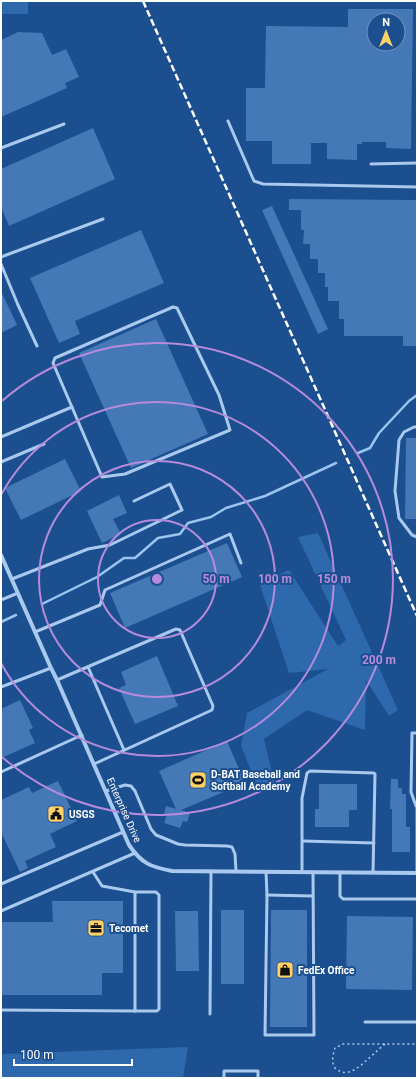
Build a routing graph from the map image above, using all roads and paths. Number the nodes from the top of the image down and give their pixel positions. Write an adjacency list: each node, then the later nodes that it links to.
1 (228, 121): 6 (lane)
2 (64, 124): 3 (lane)
3 (1, 148)
4 (417, 163): 5 (lane)
5 (372, 164)
6 (417, 187)
7 (103, 219): 8 (lane)
8 (1, 257)
9 (1, 264): 10 (lane)
10 (37, 346)
11 (72, 407): 11 (lane); 13 (lane)
12 (417, 427): 17 (lane)
13 (1, 437)
14 (44, 444): 15 (lane)
15 (1, 462)
16 (134, 501): 20 (lane)
17 (417, 538)
18 (1, 555): 20 (street, Enterprise Drive)
19 (241, 563): 23 (lane)
20 (12, 579): 21 (street, Enterprise Drive)
21 (18, 593): 22 (lane); 23 (street, Enterprise Drive)
22 (1, 600)
23 (35, 632): 25 (street, Enterprise Drive)
24 (88, 666): 26 (lane); 30 (lane); 30 (lane)
25 (51, 668): 26 (street, Enterprise Drive); 27 (lane)
26 (57, 680): 29 (street, Enterprise Drive)
27 (1, 687)
28 (417, 733): 34 (lane)
29 (82, 735): 31 (street, Enterprise Drive); 32 (lane)
30 (124, 750): 31 (lane)
31 (94, 764): 33 (street, Enterprise Drive)
32 (1, 772)
33 (106, 791): 35 (street, Enterprise Drive); 40 (lane)
34 (417, 806): 47 (lane)
35 (124, 832): 38 (street, Enterprise Drive); 48 (lane)
36 (302, 841): 37 (lane); 37 (lane); 43 (lane)
37 (374, 843): 46 (lane)
38 (134, 853): 39 (street, Enterprise Drive); 41 (lane)
39 (210, 871): 40 (street, Enterprise Drive); 56 (lane)
40 (236, 871): 42 (street, Enterprise Drive)
41 (93, 872): 49 (lane); 53 (lane)
42 (266, 872): 43 (street, Enterprise Drive); 50 (lane)
43 (302, 872): 44 (street, Enterprise Drive)
44 (313, 872): 45 (street, Enterprise Drive); 51 (lane)
45 (340, 873): 46 (street, Enterprise Drive); 52 (lane)
46 (373, 873): 47 (street, Enterprise Drive)
47 (417, 874)
48 (1, 884)
49 (134, 892): 55 (lane); 55 (lane)
50 (267, 895): 51 (lane); 51 (lane)
51 (313, 896)
52 (417, 899)
53 (1, 911)
54 (1, 1010): 55 (lane)
55 (134, 1011)
56 (210, 1014)
57 (365, 1022): 58 (lane)
58 (417, 1022)
59 (385, 1044): 59 (path); 60 (path)
60 (417, 1044)
61 (224, 1078): 62 (lane)
62 (258, 1078)

